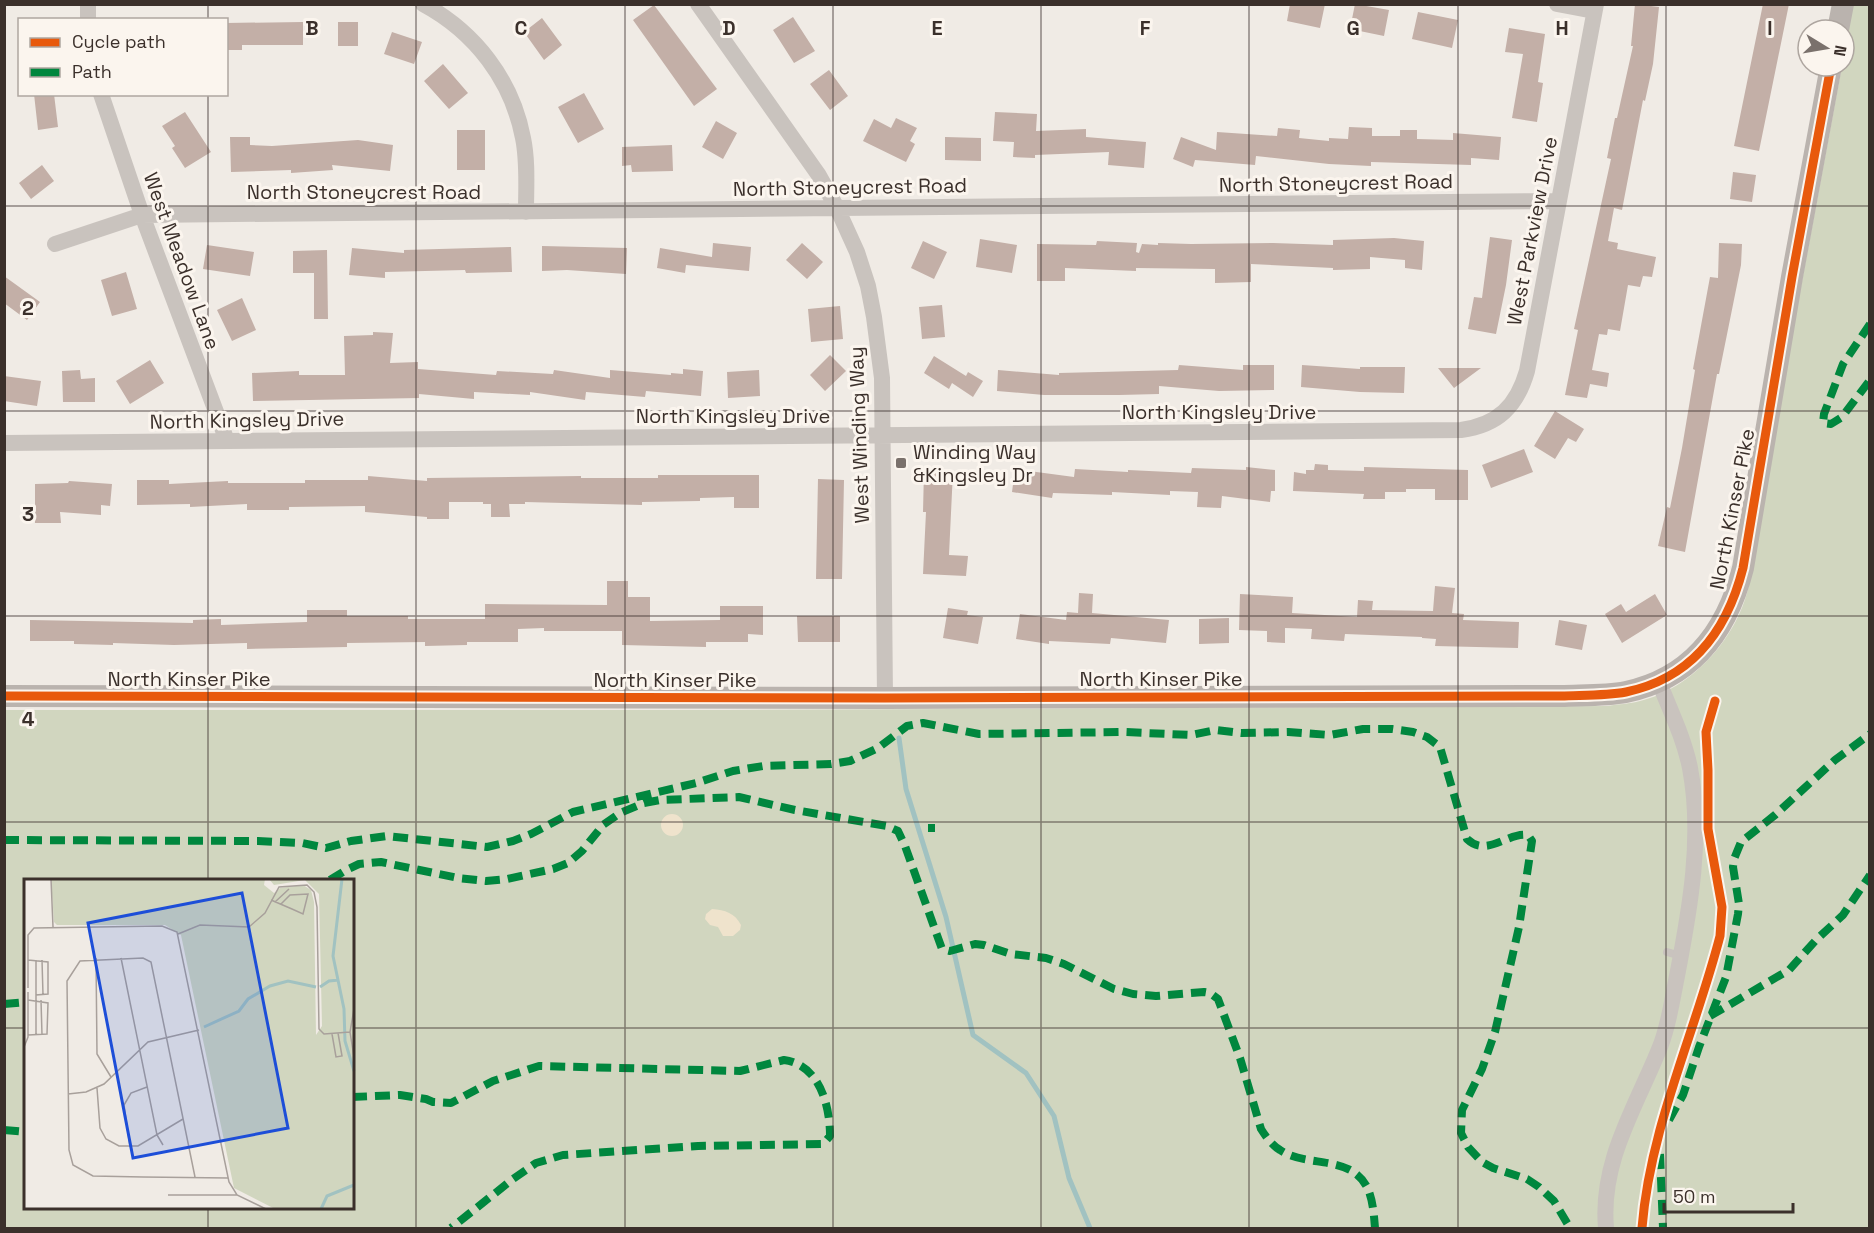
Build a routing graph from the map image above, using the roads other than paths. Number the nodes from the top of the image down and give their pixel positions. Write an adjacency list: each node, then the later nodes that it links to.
1 (423, 4): 9 (street)
2 (698, 4): 8 (street, West Winding Way)
3 (1557, 4): 4 (street)
4 (1595, 8): 7 (street, West Parkview Drive)
5 (1829, 78): 16 (street, North Kinser Pike)
6 (102, 96): 10 (street, West Meadow Lane)
7 (1558, 201): 8 (street, North Stoneycrest Road); 12 (street, West Parkview Drive)
8 (837, 208): 9 (street, North Stoneycrest Road); 13 (street, West Winding Way)
9 (526, 212): 10 (street, North Stoneycrest Road)
10 (142, 215): 11 (street, North Stoneycrest Road); 14 (street, West Meadow Lane)
11 (55, 244)
12 (1461, 430): 13 (street, North Kingsley Drive)
13 (882, 435): 14 (street, North Kingsley Drive); 18 (street, West Winding Way)
14 (227, 441): 15 (street, North Kingsley Drive)
15 (4, 443)
16 (1659, 682): 18 (street, North Kinser Pike); 19 (street)
17 (4, 696): 18 (street, North Kinser Pike)
18 (885, 698)
19 (1606, 1228)

